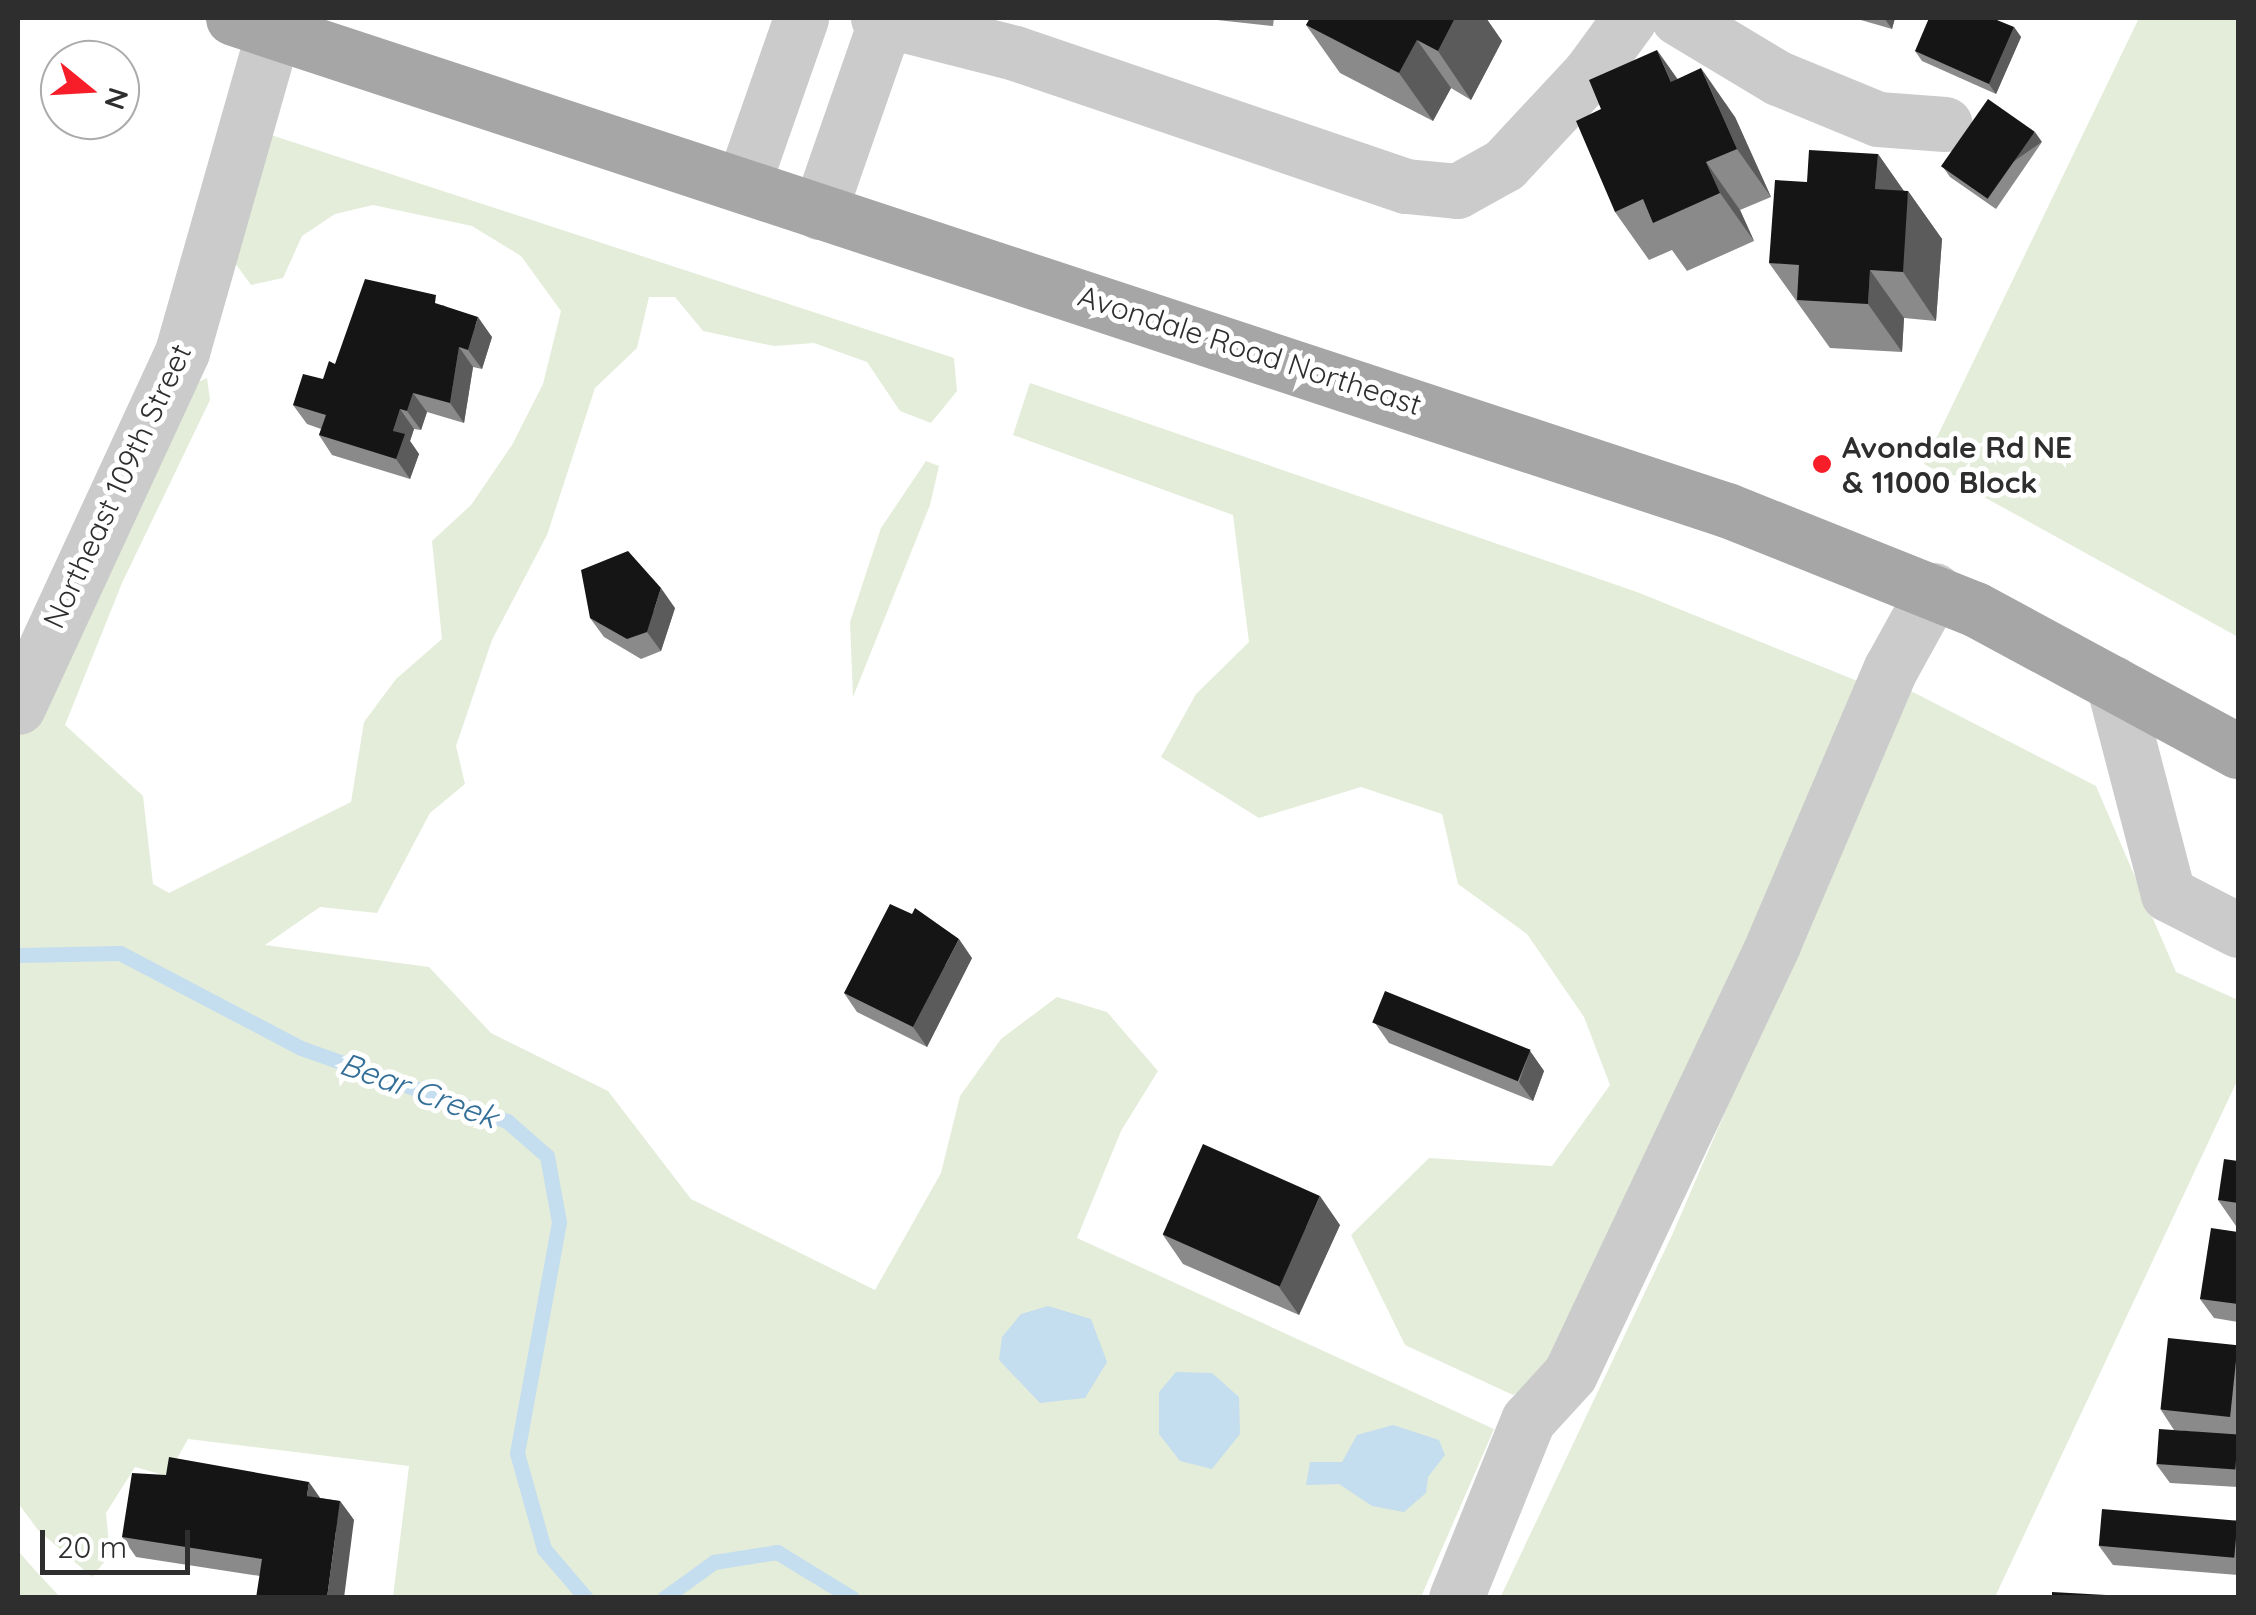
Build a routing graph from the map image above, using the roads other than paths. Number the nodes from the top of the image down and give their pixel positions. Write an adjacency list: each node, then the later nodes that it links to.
1 (801, 18): 7 (street)
2 (882, 18): 3 (street); 8 (street)
3 (1630, 18)
4 (1678, 18): 6 (street)
5 (254, 24): 7 (main road, Avondale Road Northeast); 11 (street, Northeast 109th Street)
6 (1945, 124)
7 (743, 184): 8 (main road, Avondale Road Northeast)
8 (819, 212): 9 (main road, Avondale Road Northeast)
9 (1934, 590): 10 (main road, Avondale Road Northeast); 14 (street)
10 (2114, 683): 12 (main road, Avondale Road Northeast); 13 (street)
11 (18, 708)
12 (2238, 751)
13 (2238, 930)
14 (1456, 1598)

